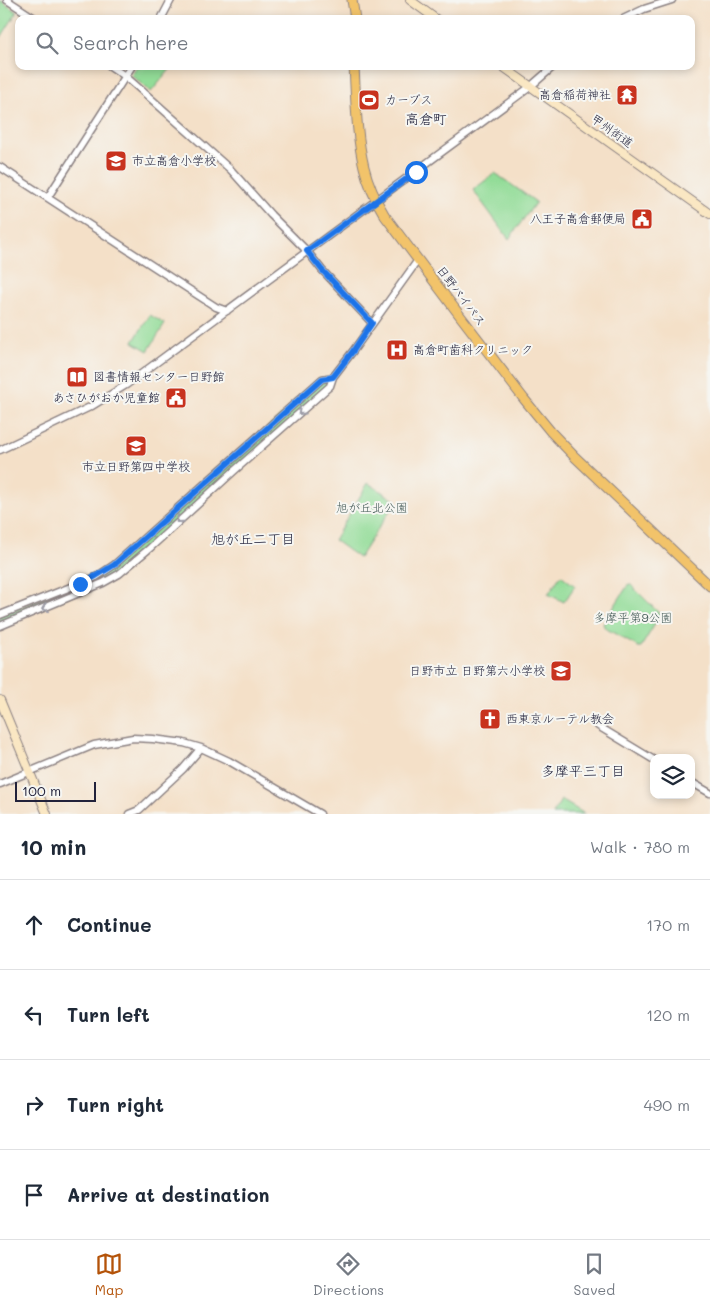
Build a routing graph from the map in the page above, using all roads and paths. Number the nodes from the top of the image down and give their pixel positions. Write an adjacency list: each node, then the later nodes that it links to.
1 (7, 0): 7 (street)
2 (172, 0): 8 (street)
3 (347, 0): 9 (highway)
4 (352, 0): 10 (highway)
5 (410, 0): 11 (main road)
6 (672, 0): 12 (street)
7 (30, 15)
8 (163, 15)
9 (349, 15)
10 (354, 15)
11 (431, 15)
12 (631, 15)
13 (116, 70): 18 (street)
14 (129, 70): 18 (street)
15 (354, 70): 22 (highway, 日野バイパス)
16 (507, 70): 19 (main road, 甲州街道)
17 (549, 70): 19 (street)
18 (125, 76): 21 (street); 24 (street)
19 (530, 87): 22 (street); 23 (main road, 甲州街道)
20 (0, 168): 21 (street)
21 (48, 197): 26 (street)
22 (377, 201): 24 (street); 25 (highway, 日野バイパス)
23 (710, 214)
24 (307, 251): 26 (street); 27 (street)
25 (418, 260): 27 (street); 30 (highway, 日野バイパス)
26 (227, 311): 29 (street)
27 (372, 323): 28 (street)
28 (333, 377): 31 (street); 32 (street, one-way to 32)
29 (0, 450)
30 (710, 586)
31 (0, 616)
32 (0, 626)
33 (0, 700): 37 (main road)
34 (598, 726): 36 (street)
35 (201, 748): 37 (street); 42 (street); 43 (street)
36 (650, 758)
37 (29, 772): 38 (street); 41 (main road)
38 (0, 784)
39 (695, 784): 40 (street)
40 (710, 793)
41 (47, 814)
42 (129, 814)
43 (320, 814)

